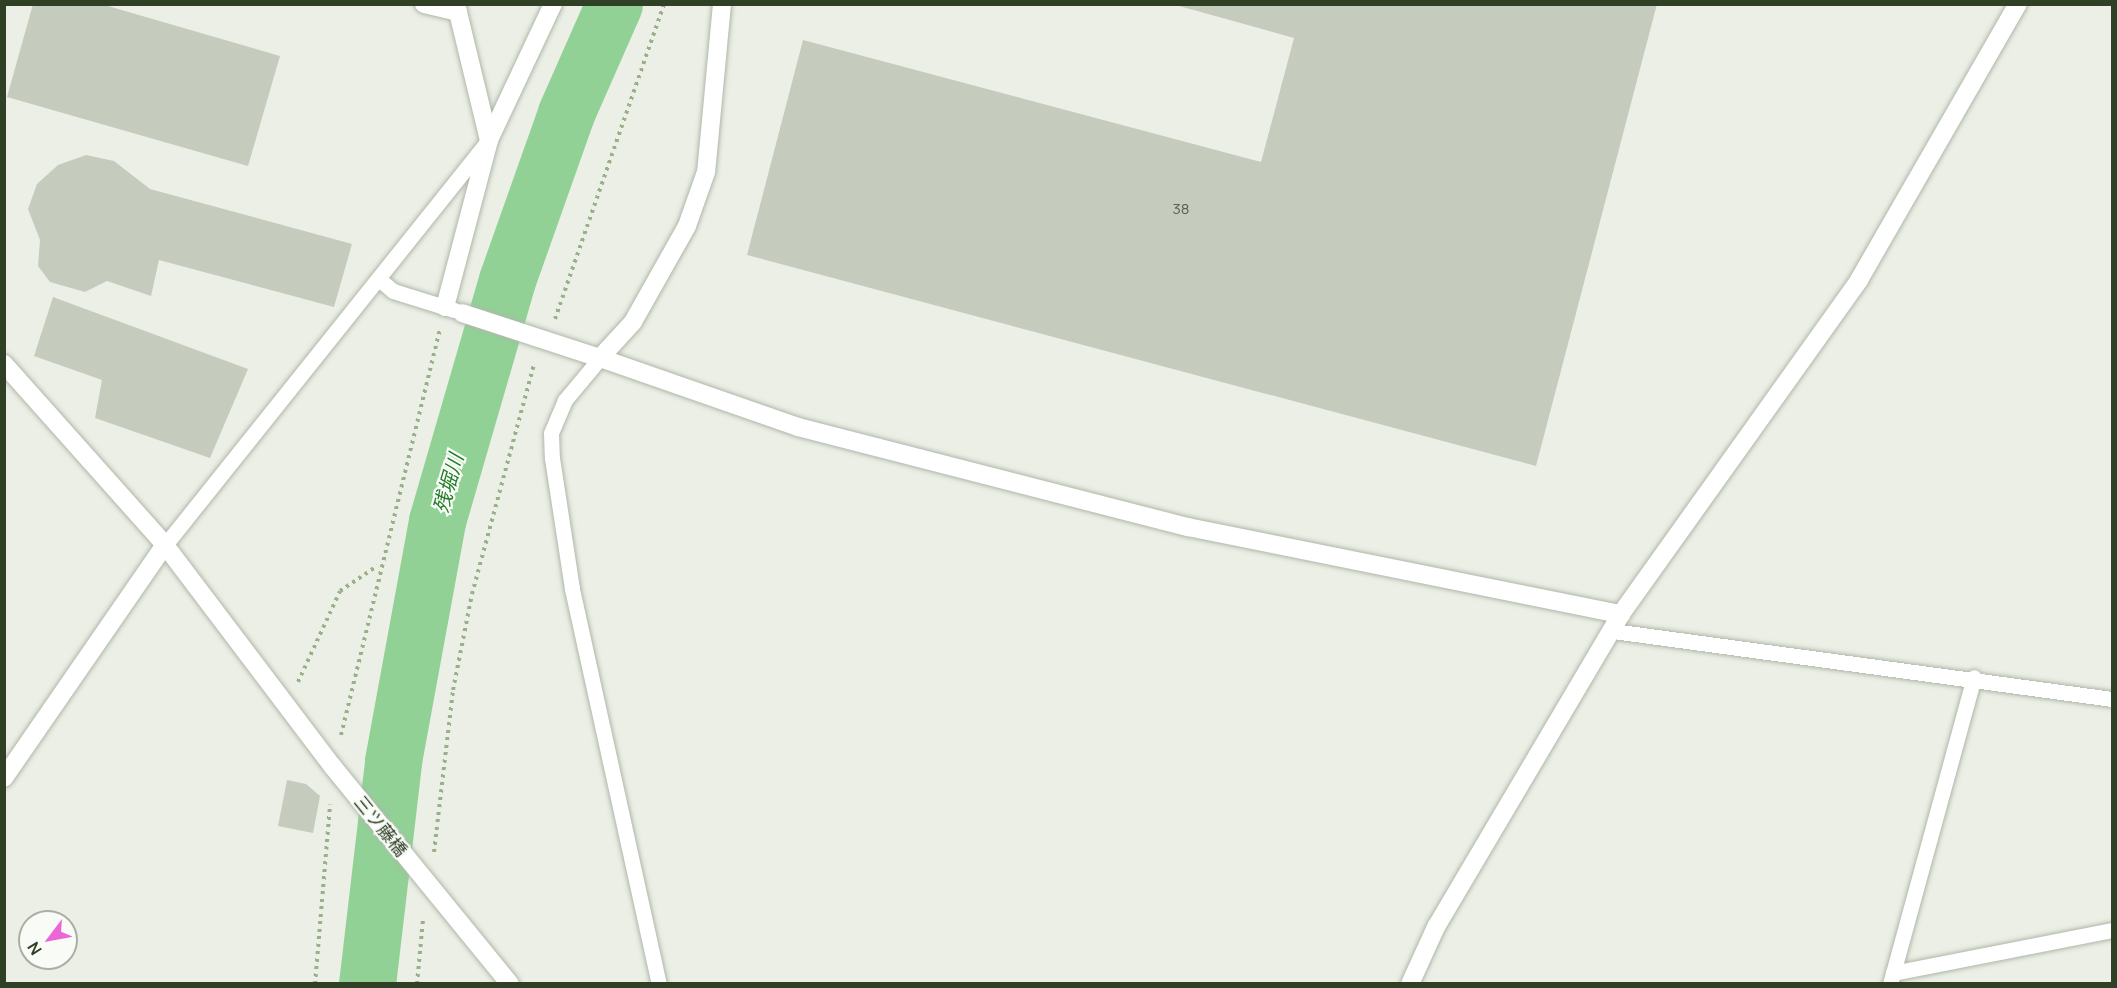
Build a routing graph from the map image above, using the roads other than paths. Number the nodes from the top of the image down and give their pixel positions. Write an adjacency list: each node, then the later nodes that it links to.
1 (424, 4): 5 (street)
2 (553, 4): 6 (street)
3 (722, 4): 9 (street)
4 (2018, 4): 12 (street)
5 (457, 8): 6 (street)
6 (489, 140): 7 (lane); 8 (street)
7 (380, 280): 8 (lane); 11 (lane)
8 (453, 310): 9 (street)
9 (600, 358): 12 (street); 20 (lane)
10 (4, 364): 11 (street, 三ツ藤橋)
11 (165, 545): 16 (street); 19 (street, 三ツ藤橋)
12 (1621, 614): 13 (street)
13 (1613, 631): 14 (lane); 21 (street)
14 (1974, 677): 15 (lane); 18 (lane)
15 (2112, 699)
16 (4, 778)
17 (2112, 930): 18 (lane)
18 (1891, 978)
19 (510, 984)
20 (658, 984)
21 (1410, 984)

